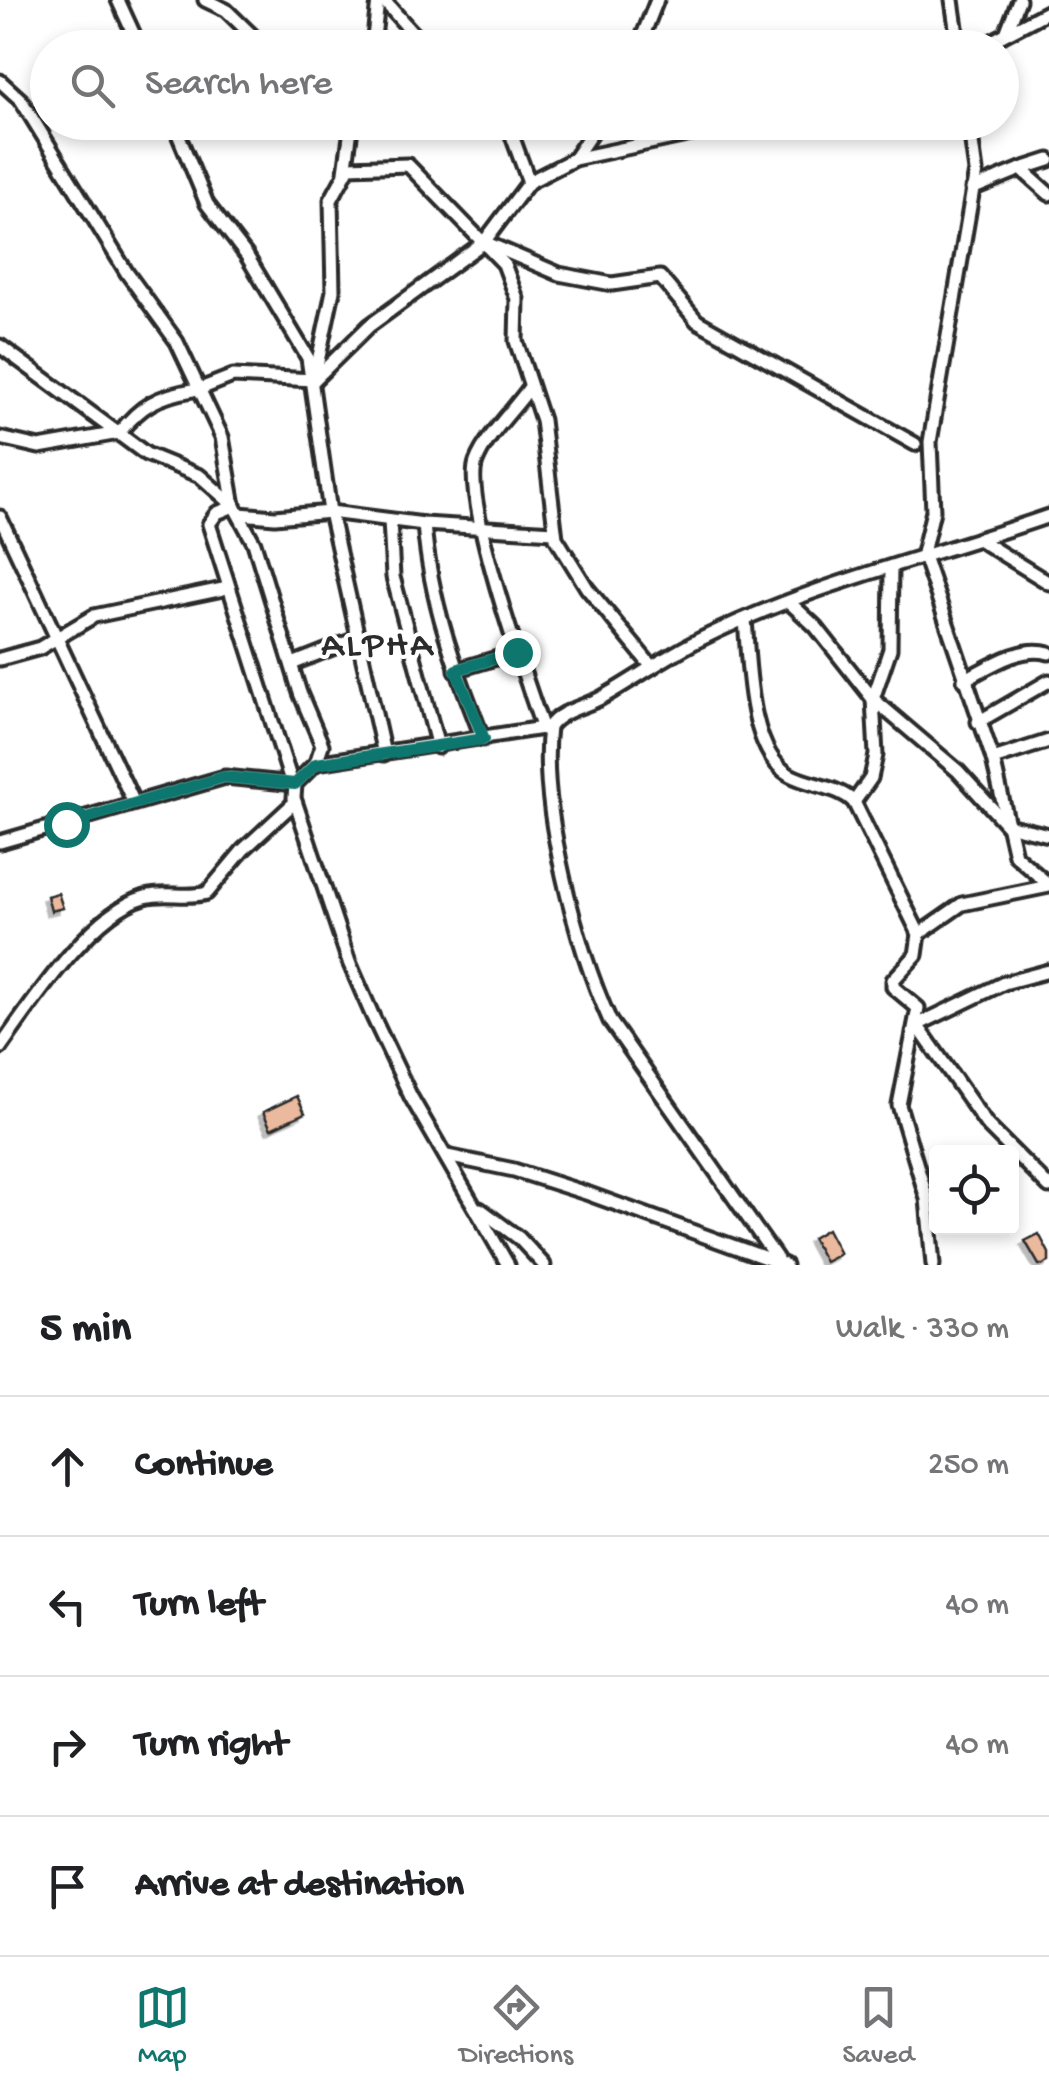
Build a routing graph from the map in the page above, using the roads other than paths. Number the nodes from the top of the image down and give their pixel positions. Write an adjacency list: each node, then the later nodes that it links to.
1 (118, 0): 8 (street)
2 (205, 0): 9 (street)
3 (657, 0): 12 (street)
4 (952, 0): 13 (street)
5 (1019, 0): 14 (street)
6 (383, 2): 10 (street); 11 (street)
7 (1049, 11): 15 (street)
8 (132, 30)
9 (247, 30)
10 (377, 30)
11 (409, 30)
12 (645, 30)
13 (956, 30)
14 (1007, 30)
15 (1009, 30)
16 (0, 81): 17 (street)
17 (30, 113)
18 (48, 140): 36 (street)
19 (180, 140): 34 (street)
20 (349, 140): 28 (street)
21 (514, 140): 29 (street)
22 (587, 140): 25 (street)
23 (663, 140): 25 (street)
24 (972, 140): 30 (street)
25 (574, 159): 29 (street)
26 (1049, 160): 27 (street)
27 (1021, 170): 30 (street); 31 (street)
28 (345, 172): 32 (street); 34 (street)
29 (529, 182): 32 (street)
30 (972, 189): 49 (street)
31 (1049, 194)
32 (484, 242): 34 (street); 35 (street); 39 (street)
33 (0, 346): 37 (street)
34 (314, 380): 36 (street); 41 (street)
35 (530, 388): 46 (street); 47 (street)
36 (196, 390): 37 (street); 40 (street)
37 (119, 433): 38 (street); 40 (street)
38 (3, 442)
39 (915, 444)
40 (237, 510): 41 (street); 60 (street); 74 (street)
41 (330, 512): 44 (street); 56 (street)
42 (1049, 516): 48 (street)
43 (0, 518): 55 (street)
44 (390, 520): 45 (street); 70 (street)
45 (424, 524): 46 (street); 62 (street)
46 (484, 528): 47 (street); 57 (street)
47 (554, 532): 61 (street)
48 (978, 539): 49 (street); 51 (street)
49 (923, 553): 50 (street); 63 (street)
50 (891, 568): 53 (street); 65 (street)
51 (1049, 583)
52 (223, 590): 55 (street)
53 (789, 602): 54 (street); 65 (street)
54 (745, 620): 61 (street); 77 (street)
55 (57, 637): 59 (street); 75 (street)
56 (358, 638): 60 (street); 71 (street)
57 (517, 652): 62 (street); 67 (street)
58 (1049, 653): 63 (street)
59 (0, 659)
60 (292, 664): 73 (street)
61 (652, 667): 67 (street)
62 (456, 670): 68 (street)
63 (964, 680): 66 (street)
64 (1049, 681): 66 (street)
65 (872, 700): 77 (street); 78 (street)
66 (978, 722): 72 (street)
67 (546, 728): 68 (street); 89 (street)
68 (484, 739): 70 (street)
69 (1049, 741): 72 (street)
70 (438, 747): 71 (street)
71 (384, 754): 73 (street)
72 (993, 759): 78 (street)
73 (316, 764): 74 (street)
74 (294, 784): 75 (street); 76 (street)
75 (134, 802): 80 (street)
76 (295, 802): 85 (street); 86 (street)
77 (854, 802): 82 (street)
78 (1007, 825): 79 (street); 81 (street)
79 (1049, 836)
80 (0, 842)
81 (1049, 886): 82 (street)
82 (919, 934): 84 (street)
83 (1049, 971): 84 (street)
84 (917, 1025): 87 (street); 92 (street)
85 (0, 1048)
86 (447, 1156): 88 (street); 89 (street)
87 (1049, 1187)
88 (478, 1208): 90 (street); 91 (street)
89 (777, 1262)
90 (508, 1265)
91 (544, 1265)
92 (933, 1265)

